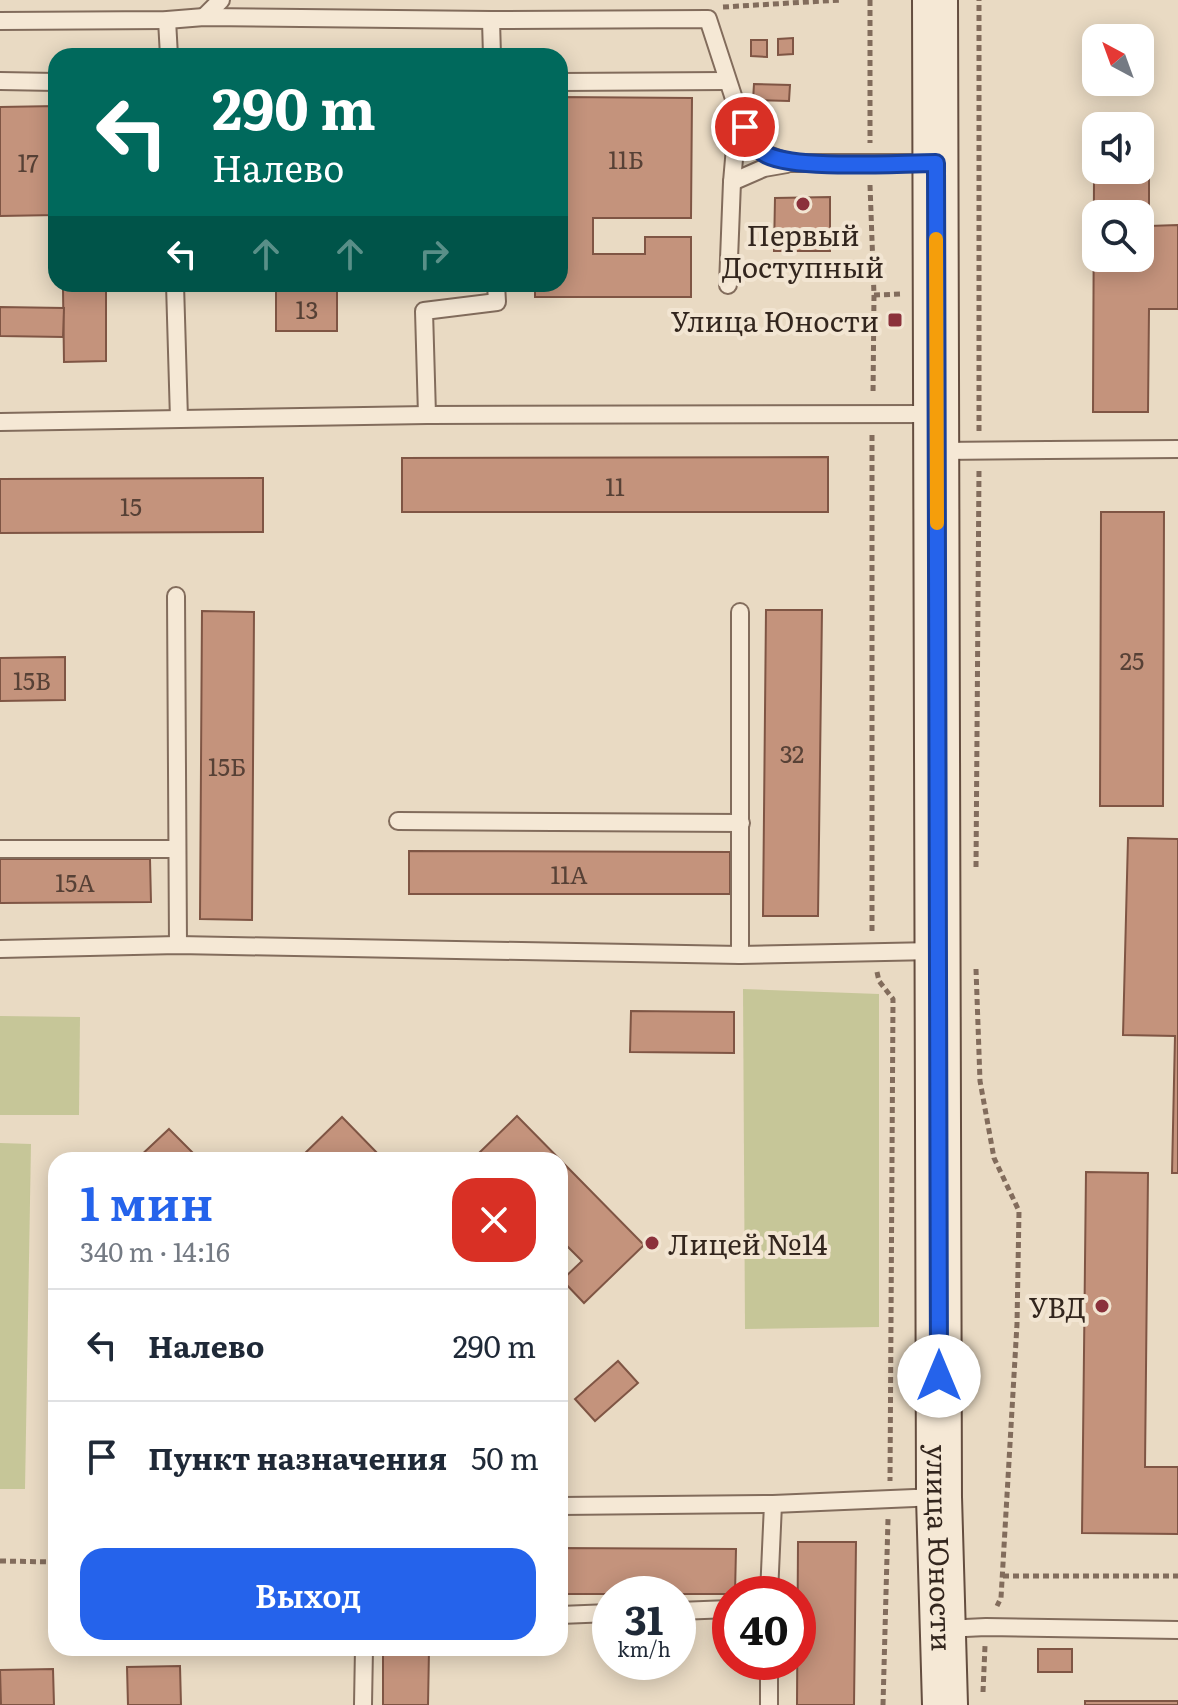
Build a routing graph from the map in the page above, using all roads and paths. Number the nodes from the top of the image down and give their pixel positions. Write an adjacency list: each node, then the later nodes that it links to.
1 (221, 0): 5 (lane)
2 (870, 0): 17 (path)
3 (935, 0): 18 (street, улица Юности)
4 (979, 0): 27 (path)
5 (204, 17): 6 (lane); 7 (lane)
6 (167, 20): 8 (lane); 9 (lane)
7 (491, 20): 10 (lane); 12 (lane)
8 (0, 21)
9 (169, 48)
10 (492, 48)
11 (0, 81): 13 (lane)
12 (726, 81): 14 (lane); 15 (lane)
13 (48, 82)
14 (568, 82)
15 (738, 111): 16 (lane); 19 (lane)
16 (790, 163): 17 (lane); 19 (lane)
17 (869, 163): 18 (lane); 23 (path)
18 (936, 163): 27 (street, улица Юности)
19 (732, 182): 20 (lane)
20 (728, 285)
21 (175, 292): 25 (lane)
22 (496, 292): 24 (lane)
23 (872, 414): 24 (lane); 27 (lane); 38 (path)
24 (427, 415): 25 (lane)
25 (179, 419): 26 (lane)
26 (0, 422)
27 (951, 439): 28 (lane); 35 (path); 39 (street, улица Юности)
28 (1178, 449)
29 (176, 596): 34 (lane)
30 (740, 612): 32 (lane)
31 (398, 821): 32 (lane)
32 (741, 823): 40 (lane)
33 (0, 849): 34 (lane)
34 (177, 849): 36 (lane)
35 (976, 881)
36 (178, 945): 37 (lane); 40 (lane)
37 (0, 949)
38 (871, 952): 39 (lane); 40 (lane); 42 (path)
39 (957, 953): 41 (street, улица Юности); 48 (path)
40 (740, 955)
41 (939, 1497): 42 (lane); 52 (street, улица Юности)
42 (889, 1499): 43 (lane); 58 (path)
43 (773, 1504): 44 (lane); 47 (lane)
44 (568, 1506)
45 (0, 1561): 46 (path)
46 (48, 1562)
47 (770, 1576)
48 (1003, 1576): 49 (path); 52 (path)
49 (1178, 1576)
50 (592, 1614): 51 (lane)
51 (568, 1615)
52 (965, 1628): 53 (lane); 59 (street, улица Юности); 60 (path)
53 (1178, 1630)
54 (364, 1656): 56 (lane)
55 (769, 1680): 57 (lane)
56 (363, 1705)
57 (769, 1705)
58 (883, 1705)
59 (945, 1705)
60 (983, 1705)

